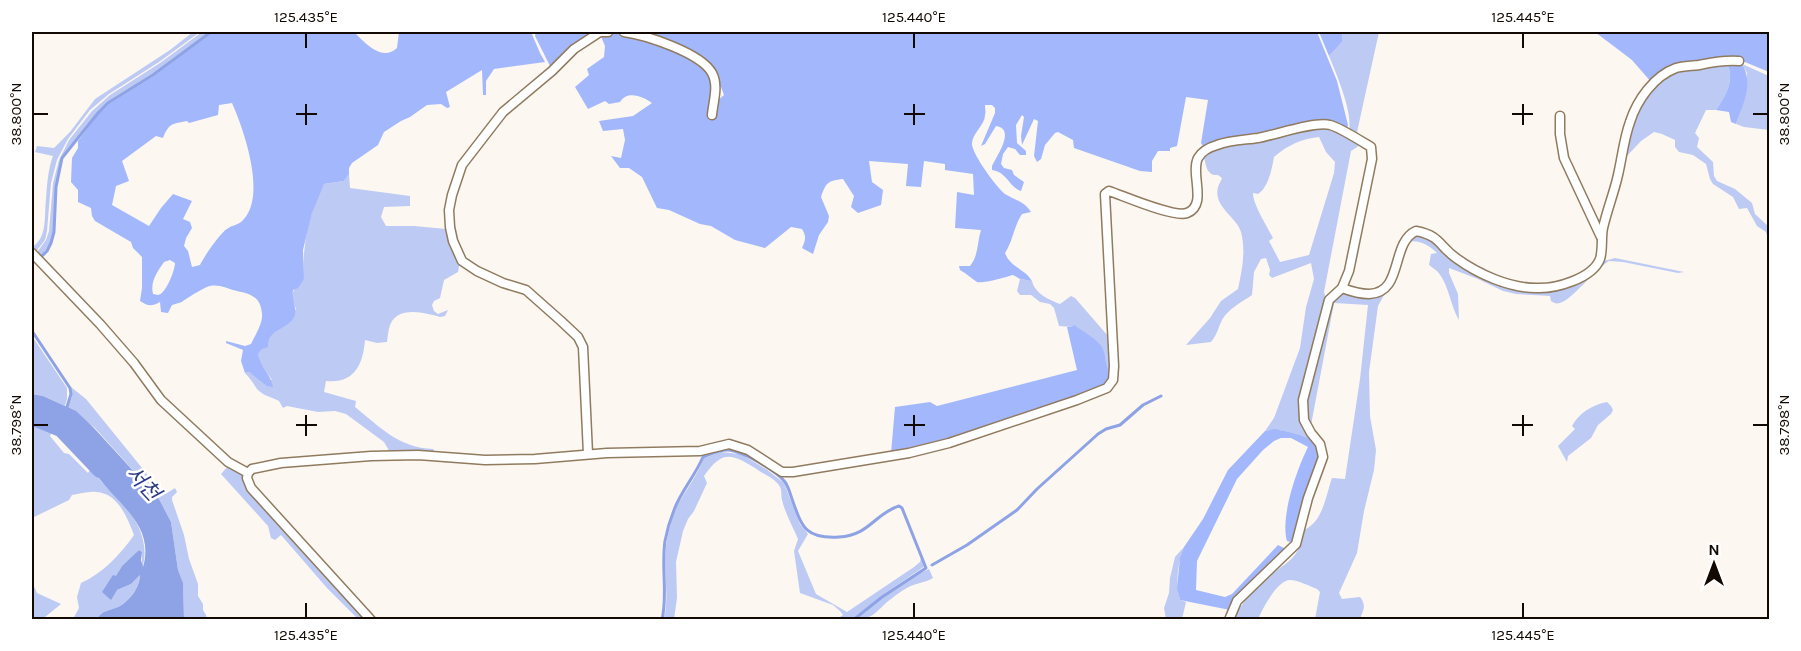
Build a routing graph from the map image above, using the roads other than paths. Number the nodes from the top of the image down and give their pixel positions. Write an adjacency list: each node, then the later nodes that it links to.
1 (608, 32): 9 (street)
2 (624, 32): 4 (street)
3 (1740, 61): 6 (street)
4 (712, 115)
5 (1560, 116): 6 (street)
6 (1601, 238): 8 (street)
7 (32, 253): 10 (street)
8 (1341, 288): 9 (street); 12 (street)
9 (588, 454): 10 (street)
10 (248, 473): 11 (street)
11 (371, 620)
12 (1229, 620)

